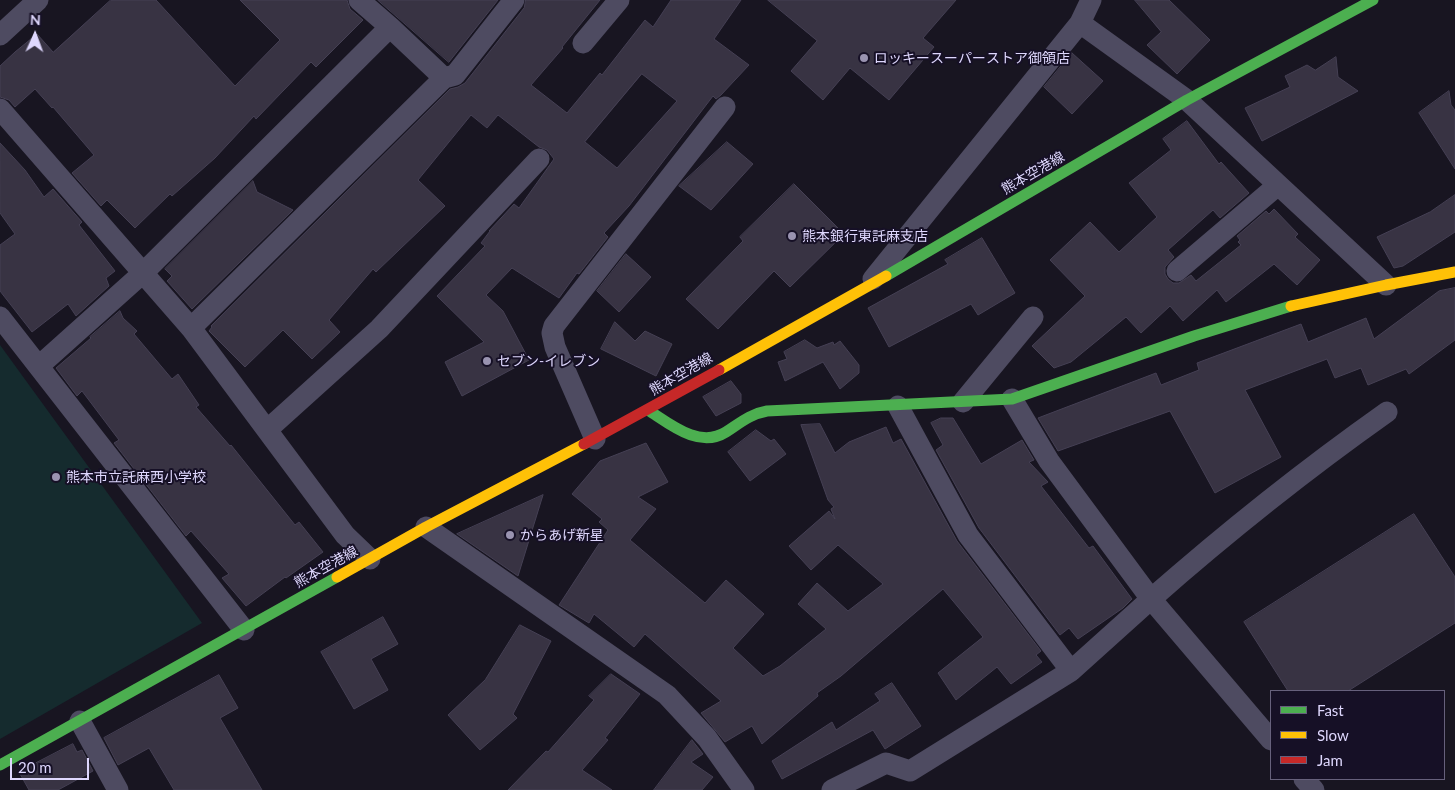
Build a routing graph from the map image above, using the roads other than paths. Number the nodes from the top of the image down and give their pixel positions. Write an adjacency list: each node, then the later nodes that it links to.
1 (38, 0): 8 (street)
2 (359, 0): 7 (street)
3 (514, 0): 10 (street)
4 (619, 0): 9 (street)
5 (1373, 0): 11 (main road, 熊本空港線)
6 (1085, 7): 11 (street); 20 (street)
7 (390, 27): 10 (street); 17 (street)
8 (0, 35)
9 (583, 43)
10 (444, 78): 23 (street)
11 (1187, 100): 15 (street); 20 (main road, 熊本空港線)
12 (725, 107): 31 (street)
13 (0, 108): 17 (street)
14 (539, 159): 30 (street)
15 (1278, 185): 16 (street); 19 (street)
16 (1177, 271)
17 (144, 272): 23 (street); 24 (street)
18 (1455, 272): 19 (main road)
19 (1386, 285): 25 (main road)
20 (867, 287): 28 (main road, 熊本空港線)
21 (0, 317): 24 (street)
22 (1033, 317): 26 (street)
23 (191, 328): 30 (street)
24 (38, 366): 35 (street)
25 (1012, 399): 26 (main road); 34 (street)
26 (962, 402): 27 (main road)
27 (898, 406): 28 (main road); 36 (street)
28 (648, 410): 31 (main road, 熊本空港線)
29 (1387, 412): 34 (street)
30 (267, 430): 33 (street)
31 (595, 439): 32 (main road, 熊本空港線)
32 (426, 527): 33 (main road, 熊本空港線); 42 (street)
33 (370, 559): 35 (main road, 熊本空港線)
34 (1151, 599): 36 (street); 38 (street)
35 (244, 630): 37 (main road, 熊本空港線)
36 (1071, 670): 43 (street)
37 (80, 721): 39 (main road, 熊本空港線); 41 (street)
38 (1270, 739)
39 (0, 765)
40 (1305, 780): 44 (street)
41 (118, 790)
42 (744, 790)
43 (832, 790)
44 (1314, 790)

